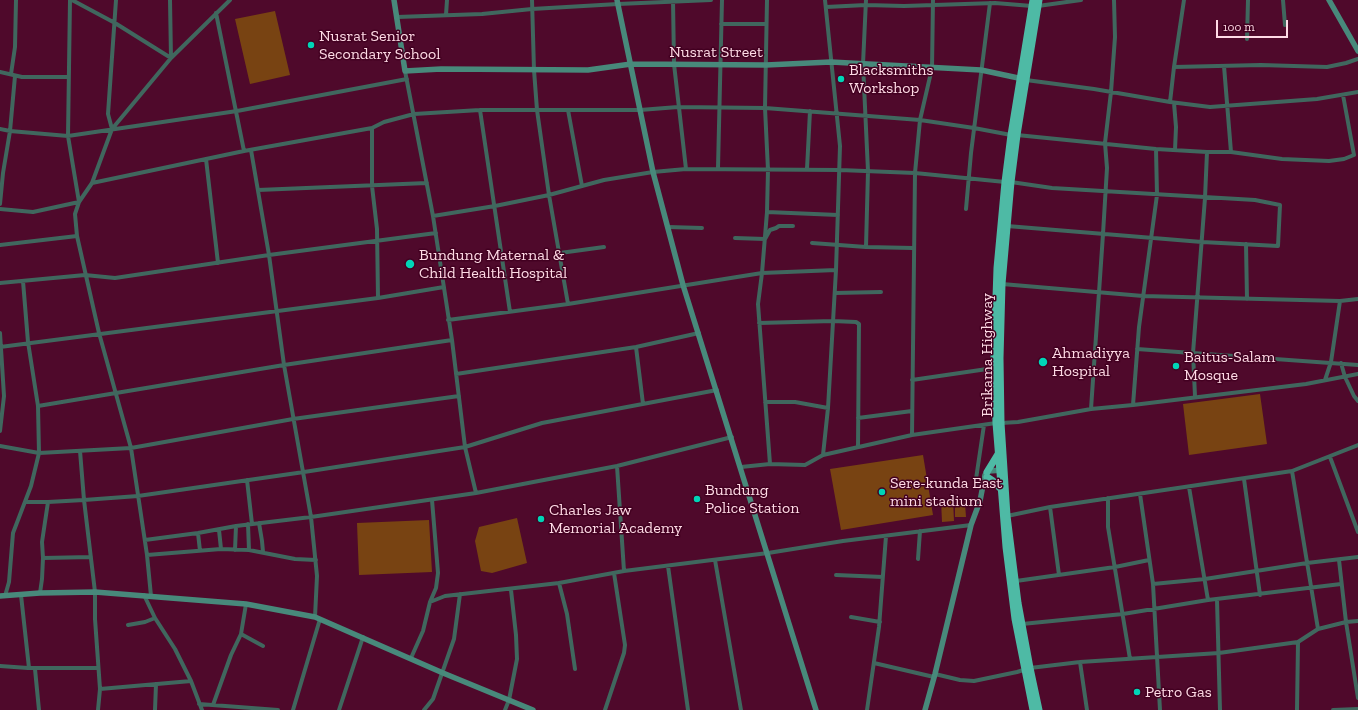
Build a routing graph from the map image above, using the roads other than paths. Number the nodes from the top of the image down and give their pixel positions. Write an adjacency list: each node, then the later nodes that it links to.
1 (16, 0): 54 (street)
2 (71, 0): 33 (street); 55 (street)
3 (116, 0): 33 (street)
4 (170, 0): 39 (street)
5 (230, 0): 22 (street)
6 (394, 0): 32 (street)
7 (447, 0): 31 (street)
8 (532, 0): 29 (street)
9 (711, 0): 20 (street)
10 (722, 0): 34 (street)
11 (767, 0): 35 (street)
12 (825, 0): 28 (street)
13 (866, 0): 27 (street)
14 (1081, 0): 26 (street)
15 (1114, 0): 58 (street)
16 (1184, 0): 48 (street)
17 (1248, 0): 37 (street)
18 (1283, 0): 36 (street)
19 (1332, 0): 38 (street)
20 (673, 1): 23 (street); 43 (street)
21 (996, 1): 25 (street); 26 (street)
22 (224, 2): 30 (street)
23 (617, 2): 29 (street); 42 (street)
24 (933, 2): 25 (street); 27 (street); 49 (street)
25 (990, 3): 51 (street)
26 (1036, 3): 57 (highway, Brikama Highway)
27 (866, 5): 28 (street); 44 (street)
28 (826, 7): 41 (street)
29 (532, 9): 31 (street); 50 (street)
30 (216, 13): 39 (street); 70 (street)
31 (446, 15): 32 (street)
32 (398, 17): 53 (street)
33 (115, 24): 39 (street); 79 (street)
34 (721, 24): 35 (street); 45 (street)
35 (766, 24): 46 (street)
36 (1285, 25)
37 (1247, 39)
38 (1358, 51)
39 (171, 58): 79 (street)
40 (1358, 59): 47 (street)
41 (831, 62): 44 (street, Nusrat Street); 46 (street, Nusrat Street); 72 (street)
42 (630, 64): 43 (street, Nusrat Street); 50 (street, Nusrat Street); 69 (street)
43 (674, 64): 45 (street, Nusrat Street); 63 (street)
44 (863, 64): 49 (street, Nusrat Street); 74 (street)
45 (720, 65): 46 (street, Nusrat Street); 64 (street)
46 (766, 65): 65 (street)
47 (1224, 66): 48 (street); 62 (street)
48 (1174, 67): 61 (street)
49 (932, 68): 51 (street, Nusrat Street); 75 (street)
50 (534, 70): 53 (street, Nusrat Street); 67 (street)
51 (981, 70): 57 (street, Nusrat Street); 77 (street)
52 (0, 72): 54 (street)
53 (405, 72): 56 (street)
54 (13, 75): 55 (street); 80 (street)
55 (68, 77): 82 (street)
56 (407, 79): 70 (street); 73 (street)
57 (1023, 79): 58 (street); 81 (highway, Brikama Highway)
58 (1111, 92): 61 (street); 83 (street)
59 (1358, 92): 60 (street)
60 (1343, 95): 62 (street); 89 (street)
61 (1172, 102): 62 (street); 86 (street)
62 (1228, 106): 89 (street)
63 (678, 107): 64 (street); 69 (street); 92 (street)
64 (719, 108): 65 (street); 91 (street)
65 (765, 108): 71 (street); 94 (street)
66 (480, 110): 67 (street); 73 (street); 112 (street)
67 (537, 110): 68 (street); 107 (street)
68 (568, 110): 69 (street); 104 (street)
69 (640, 110): 97 (street)
70 (237, 111): 79 (street); 87 (street)
71 (810, 111): 72 (street); 93 (street)
72 (836, 113): 74 (street); 95 (street)
73 (414, 114): 76 (street); 101 (street)
74 (866, 117): 75 (street); 96 (street)
75 (920, 120): 77 (street); 98 (street)
76 (372, 128): 85 (street); 103 (street)
77 (974, 128): 81 (street); 99 (street)
78 (0, 129): 80 (street)
79 (112, 129): 82 (street); 102 (street)
80 (10, 131): 82 (street); 111 (street)
81 (1014, 135): 83 (street); 100 (highway, Brikama Highway)
82 (68, 136): 110 (street)
83 (1106, 143): 84 (street); 106 (street)
84 (1156, 149): 86 (street); 108 (street)
85 (251, 150): 87 (street); 105 (street)
86 (1175, 150): 88 (street)
87 (244, 151): 90 (street)
88 (1207, 152): 89 (street); 109 (street)
89 (1232, 152)
90 (206, 159): 102 (street); 139 (street)
91 (718, 168): 92 (street); 94 (street)
92 (686, 169): 97 (street)
93 (807, 169): 94 (street); 95 (street)
94 (768, 170): 115 (street)
95 (840, 170): 96 (street); 116 (street)
96 (868, 171): 98 (street); 135 (street)
97 (653, 172): 104 (street); 120 (street)
98 (915, 173): 99 (street); 136 (street)
99 (969, 178): 100 (street); 114 (street)
100 (1008, 182): 106 (street); 119 (highway, Brikama Highway); 176 (highway, Brikama Highway)
101 (426, 183): 103 (street); 117 (street)
102 (92, 184): 110 (street)
103 (372, 186): 105 (street); 128 (street)
104 (582, 186): 107 (street)
105 (258, 190): 138 (street)
106 (1105, 191): 108 (street); 123 (street)
107 (549, 195): 112 (street); 137 (street)
108 (1157, 195): 109 (street); 126 (street)
109 (1205, 198): 129 (street); 132 (street)
110 (79, 202): 113 (street); 124 (street)
111 (0, 204)
112 (495, 206): 117 (street); 159 (street)
113 (0, 209)
114 (966, 209)
115 (767, 212): 116 (street); 127 (street)
116 (838, 215): 133 (street)
117 (433, 216): 122 (street)
118 (793, 226): 127 (street)
119 (1007, 226): 123 (street); 145 (highway, Brikama Highway)
120 (668, 227): 121 (street); 146 (street)
121 (702, 228)
122 (436, 233): 128 (street); 147 (street)
123 (1103, 234): 126 (street); 149 (street)
124 (77, 236): 131 (street); 142 (street)
125 (735, 238): 127 (street)
126 (1150, 238): 129 (street); 151 (street)
127 (765, 239): 141 (street)
128 (377, 242): 138 (street); 153 (street)
129 (1202, 242): 132 (street); 152 (street)
130 (812, 243): 133 (street)
131 (0, 244)
132 (1246, 244): 154 (street)
133 (837, 245): 135 (street); 140 (street)
134 (604, 246): 137 (street)
135 (866, 247): 136 (street)
136 (913, 248): 180 (street)
137 (560, 253): 157 (street)
138 (269, 255): 139 (street); 158 (street)
139 (218, 263): 142 (street)
140 (836, 270): 141 (street); 150 (street)
141 (762, 273): 146 (street); 162 (street)
142 (85, 275): 143 (street); 164 (street)
143 (24, 282): 144 (street); 167 (street)
144 (0, 283)
145 (1002, 284): 149 (street); 196 (highway, Brikama Highway)
146 (683, 285): 157 (street); 165 (street)
147 (444, 287): 153 (street); 160 (street)
148 (881, 292): 150 (street)
149 (1098, 292): 151 (street); 192 (street)
150 (835, 293): 161 (street)
151 (1142, 296): 152 (street); 170 (street)
152 (1198, 297): 154 (street); 171 (street)
153 (378, 298): 158 (street)
154 (1247, 299): 156 (street)
155 (1358, 299): 156 (street)
156 (1340, 301): 172 (street)
157 (568, 304): 159 (street)
158 (277, 310): 164 (street); 175 (street)
159 (510, 312): 160 (street)
160 (448, 320): 166 (street)
161 (833, 321): 162 (street); 191 (street); 194 (street)
162 (759, 323): 186 (street)
163 (0, 333): 168 (street)
164 (99, 333): 167 (street); 183 (street)
165 (699, 333): 169 (street); 182 (street)
166 (452, 340): 175 (street); 177 (street)
167 (28, 342): 168 (street); 190 (street)
168 (0, 347): 198 (street)
169 (636, 347): 177 (street); 188 (street)
170 (1137, 348): 171 (street); 189 (street)
171 (1193, 353): 172 (street); 185 (street)
172 (1331, 362): 173 (street); 181 (street)
173 (1341, 363): 174 (street); 179 (street)
174 (1358, 365)
175 (284, 366): 183 (street); 195 (street)
176 (994, 368): 180 (street); 196 (highway, Brikama Highway)
177 (456, 374): 184 (street)
178 (1358, 374): 179 (street)
179 (1345, 377): 181 (street); 187 (street)
180 (912, 380): 193 (street)
181 (1325, 380): 185 (street)
182 (717, 390): 188 (street); 200 (street)
183 (116, 392): 190 (street); 205 (street)
184 (459, 396): 195 (street); 203 (street)
185 (1195, 396): 189 (street)
186 (765, 402): 191 (street); 211 (street)
187 (1358, 402)
188 (643, 404): 203 (street)
189 (1133, 405): 192 (street)
190 (38, 406): 207 (street)
191 (828, 408): 209 (street)
192 (1091, 409): 196 (street)
193 (912, 411): 194 (street); 199 (street)
194 (858, 418): 204 (street)
195 (293, 419): 205 (street); 215 (street)
196 (998, 423): 197 (street); 208 (highway, Brikama Highway); 216 (highway, Brikama Highway)
197 (984, 425): 199 (street); 220 (street)
198 (0, 431)
199 (912, 434): 204 (street)
200 (732, 437): 212 (street); 213 (street)
201 (1358, 445): 210 (street)
202 (0, 446): 207 (street)
203 (465, 447): 215 (street); 223 (street)
204 (858, 447): 209 (street)
205 (131, 448): 206 (street); 225 (street)
206 (80, 450): 207 (street); 227 (street)
207 (39, 452): 229 (street)
208 (998, 453): 216 (highway, Brikama Highway); 217 (highway)
209 (823, 455): 211 (street)
210 (1330, 456): 214 (street); 240 (street)
211 (770, 464): 213 (street)
212 (618, 466): 223 (street); 262 (street)
213 (741, 467): 249 (street)
214 (1292, 471): 218 (street); 259 (street)
215 (304, 472): 219 (street); 233 (street)
216 (1001, 473): 217 (street); 222 (highway, Brikama Highway); 232 (highway, Brikama Highway)
217 (987, 476): 220 (street); 222 (highway)
218 (1244, 479): 221 (street); 263 (street)
219 (247, 480): 225 (street); 235 (street)
220 (983, 486): 236 (street)
221 (1189, 487): 224 (street); 268 (street)
222 (1000, 488): 232 (highway, Brikama Highway)
223 (476, 493): 228 (street)
224 (1140, 494): 226 (street); 257 (street)
225 (138, 496): 227 (street); 243 (street)
226 (1108, 498): 231 (street); 261 (street)
227 (84, 500): 230 (street); 251 (street)
228 (432, 500): 233 (street); 285 (street)
229 (25, 502): 230 (street); 281 (street)
230 (48, 502): 253 (street)
231 (1050, 507): 232 (street); 266 (street)
232 (1005, 516): 269 (highway, Brikama Highway); 313 (highway, Brikama Highway)
233 (311, 517): 234 (street); 255 (street)
234 (259, 523): 235 (street); 248 (street)
235 (250, 524): 237 (street); 246 (street)
236 (971, 525): 239 (street); 315 (street)
237 (236, 526): 238 (street); 245 (street)
238 (219, 530): 241 (street); 244 (street)
239 (920, 531): 242 (street); 254 (street)
240 (1358, 532)
241 (198, 534): 243 (street); 247 (street)
242 (886, 536): 249 (street); 267 (street)
243 (144, 540): 250 (street)
244 (221, 549): 245 (street); 247 (street)
245 (235, 550): 246 (street)
246 (249, 550): 248 (street)
247 (200, 551): 250 (street)
248 (263, 552): 255 (street)
249 (768, 553): 256 (street); 337 (street)
250 (147, 556): 282 (street)
251 (91, 557): 253 (street); 275 (street)
252 (1358, 557): 258 (street)
253 (43, 558): 276 (street)
254 (918, 559)
255 (316, 560): 291 (street)
256 (715, 560): 260 (street); 336 (street)
257 (1149, 560): 261 (street); 271 (street)
258 (1339, 560): 259 (street); 272 (street)
259 (1307, 563): 263 (street); 273 (street)
260 (668, 566): 262 (street); 335 (street)
261 (1115, 566): 266 (street); 288 (street)
262 (624, 571): 264 (street)
263 (1256, 571): 268 (street); 280 (street)
264 (614, 573): 270 (street); 334 (street)
265 (836, 575): 267 (street)
266 (1059, 575): 269 (street)
267 (883, 577): 293 (street)
268 (1205, 579): 271 (street); 283 (street)
269 (1016, 581): 295 (highway, Brikama Highway)
270 (559, 583): 274 (street); 312 (street)
271 (1153, 584): 287 (street)
272 (1341, 584): 273 (street); 294 (street)
273 (1310, 587): 280 (street); 297 (street)
274 (512, 590): 277 (street); 320 (street)
275 (95, 592): 276 (street); 279 (street); 311 (street)
276 (40, 593): 278 (street)
277 (460, 594): 285 (street); 314 (street)
278 (21, 595): 281 (street); 309 (street)
279 (144, 595): 282 (street); 290 (street)
280 (1260, 595): 284 (street)
281 (2, 596)
282 (151, 596): 286 (street)
283 (1208, 600): 284 (street); 287 (street)
284 (1217, 600): 302 (street)
285 (430, 602): 303 (street)
286 (246, 604): 291 (street); 298 (street)
287 (1155, 609): 288 (street); 304 (street)
288 (1123, 614): 295 (street); 305 (street)
289 (851, 616): 293 (street)
290 (155, 618): 296 (street); 316 (street)
291 (318, 618): 299 (street); 329 (street)
292 (1358, 621): 294 (street)
293 (880, 622): 307 (street)
294 (1346, 622): 297 (street); 319 (street)
295 (1022, 624): 313 (highway, Brikama Highway)
296 (128, 625)
297 (1318, 629): 300 (street)
298 (241, 634): 301 (street); 322 (street)
299 (363, 637): 303 (street); 330 (street)
300 (1298, 642): 302 (street); 345 (street)
301 (263, 646)
302 (1219, 653): 304 (street); 344 (street)
303 (411, 658): 314 (street)
304 (1157, 658): 305 (street); 343 (street)
305 (1130, 659): 306 (street)
306 (1080, 662): 313 (street); 342 (street)
307 (874, 664): 315 (street); 338 (street)
308 (0, 666): 309 (street)
309 (30, 668): 310 (street)
310 (35, 668): 311 (street); 324 (street)
311 (98, 668): 318 (street)
312 (575, 669)
313 (1027, 669): 315 (street); 340 (highway, Brikama Highway); 341 (highway, Brikama Highway)
314 (443, 673): 320 (street); 331 (street)
315 (935, 675): 339 (street)
316 (191, 681): 317 (street); 321 (street)
317 (156, 684): 318 (street); 326 (street)
318 (100, 689): 325 (street)
319 (1358, 698)
320 (509, 700): 332 (street); 333 (street)
321 (200, 704): 322 (street); 327 (street)
322 (212, 705): 328 (street)
323 (1358, 709): 346 (street)
324 (38, 710)
325 (98, 710)
326 (155, 710)
327 (202, 710)
328 (278, 710)
329 (293, 710)
330 (339, 710)
331 (424, 710)
332 (505, 710)
333 (533, 710)
334 (605, 710)
335 (688, 710)
336 (741, 710)
337 (816, 710)
338 (867, 710)
339 (925, 710)
340 (1033, 710)
341 (1039, 710)
342 (1087, 710)
343 (1160, 710)
344 (1220, 710)
345 (1297, 710)
346 (1333, 710)

